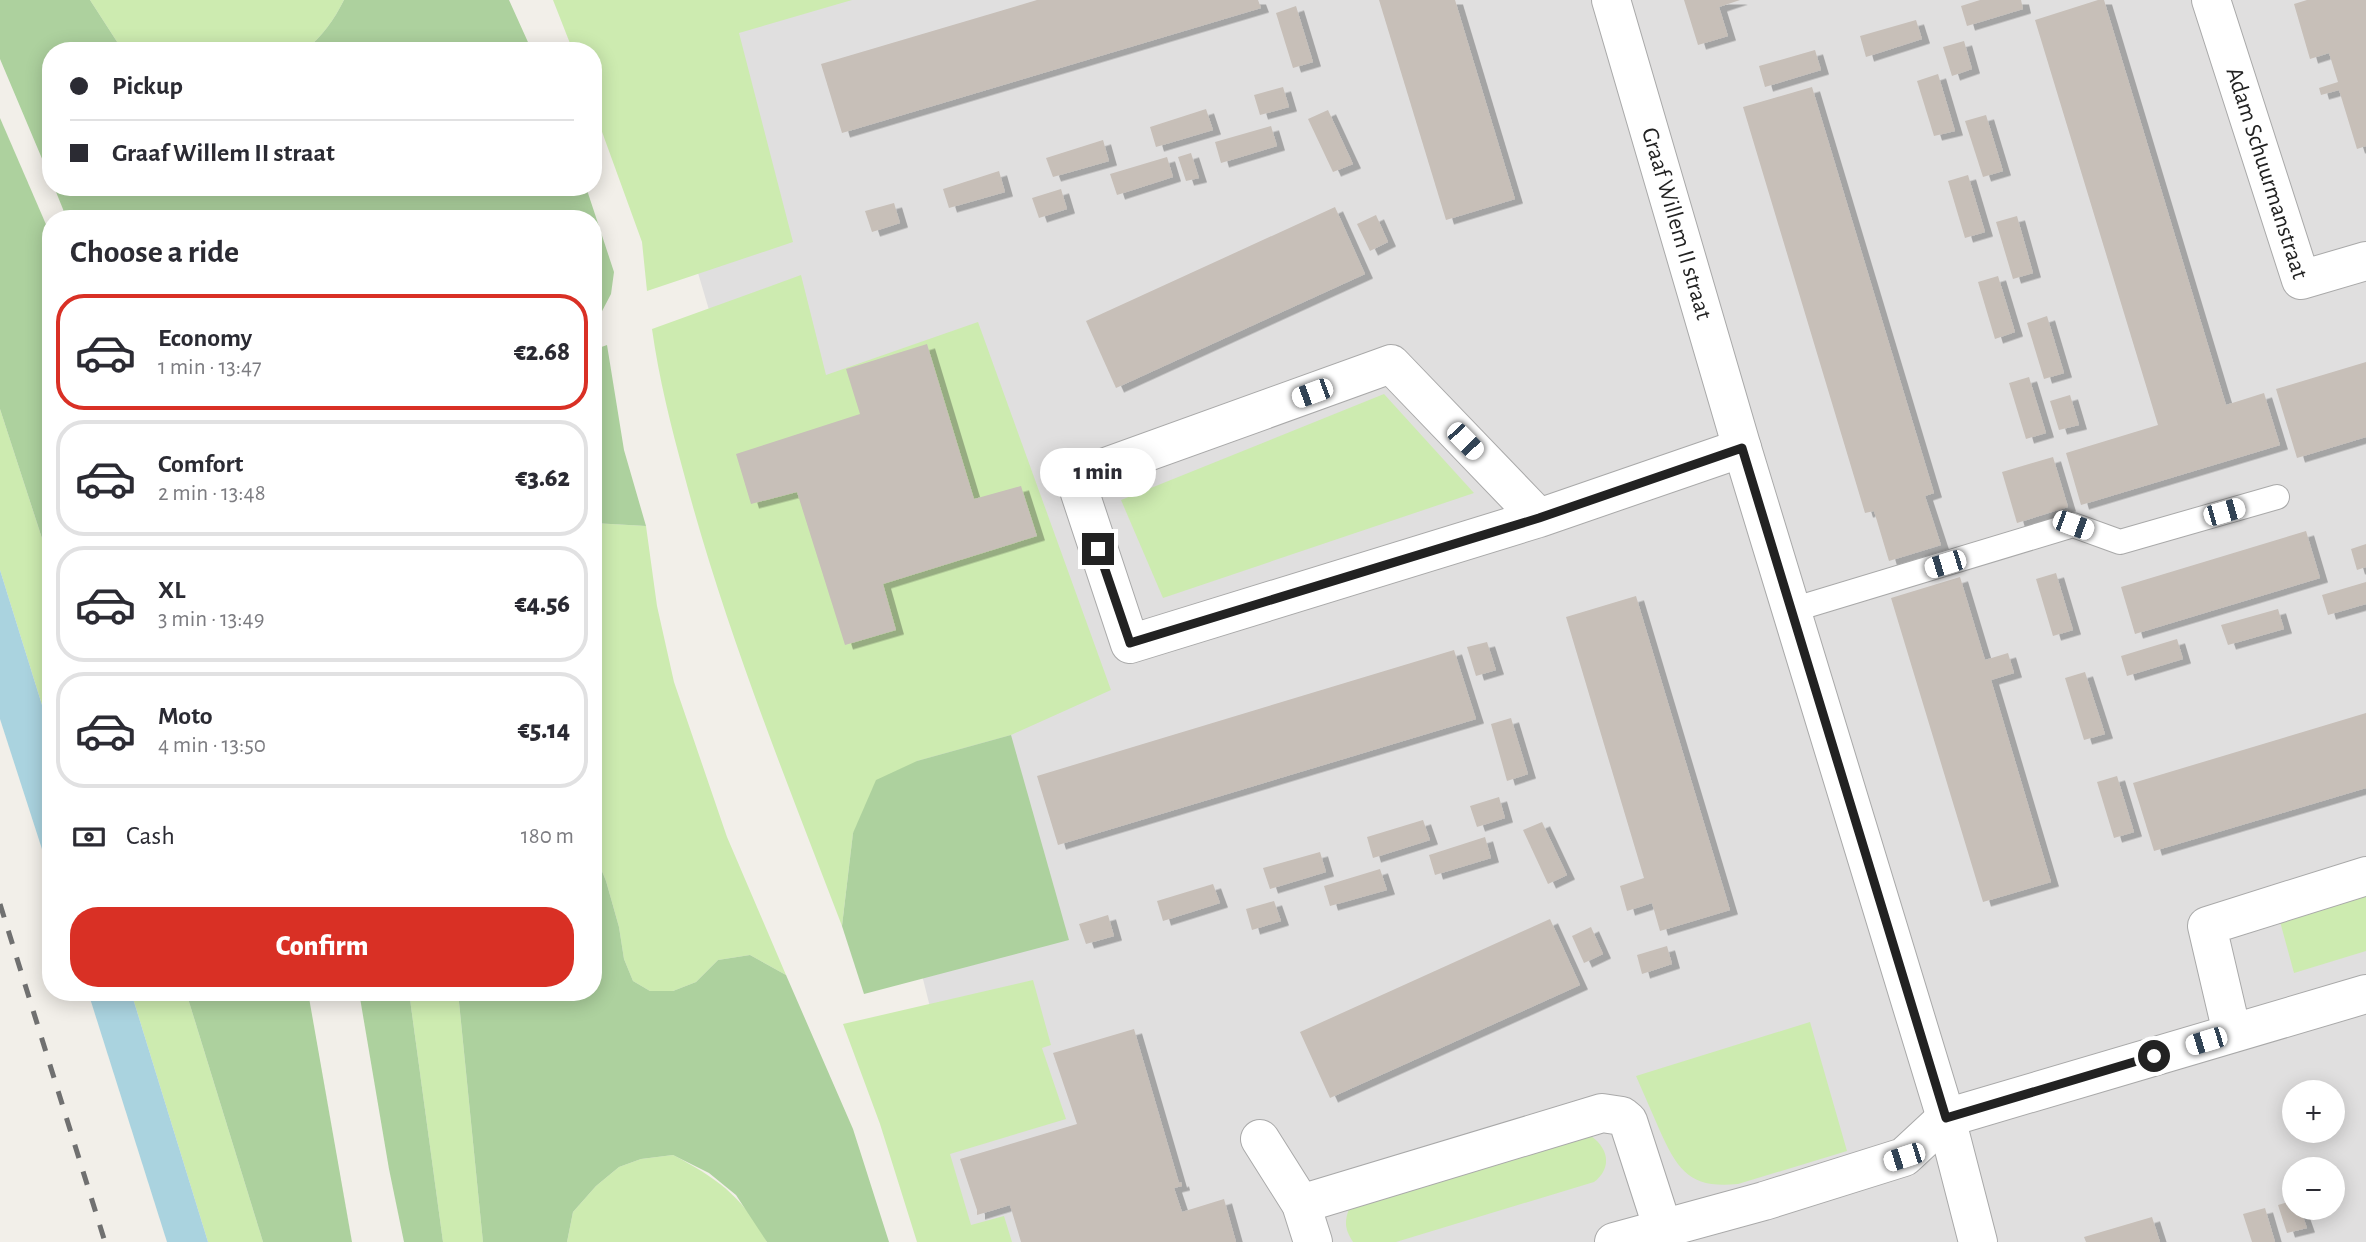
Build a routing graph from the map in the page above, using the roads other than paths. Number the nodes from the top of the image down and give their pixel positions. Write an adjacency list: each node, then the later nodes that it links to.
1 (1611, 0): 4 (street, Graaf Willem II straat)
2 (2211, 0): 3 (street, Adam Schuurmanstraat)
3 (2366, 261)
4 (1742, 448): 6 (street); 7 (street, Graaf Willem II straat)
5 (2277, 496): 7 (lane)
6 (1539, 518): 6 (street)
7 (1792, 610): 11 (street, Graaf Willem II straat)
8 (2366, 876): 10 (street)
9 (2366, 994): 10 (street)
10 (2232, 1033): 11 (street)
11 (1946, 1118): 14 (street); 17 (street, Graaf Willem II straat)
12 (1260, 1139): 13 (street)
13 (1301, 1204): 14 (street); 15 (street)
14 (1663, 1229): 16 (street)
15 (1313, 1242)
16 (1614, 1242)
17 (1979, 1242)

